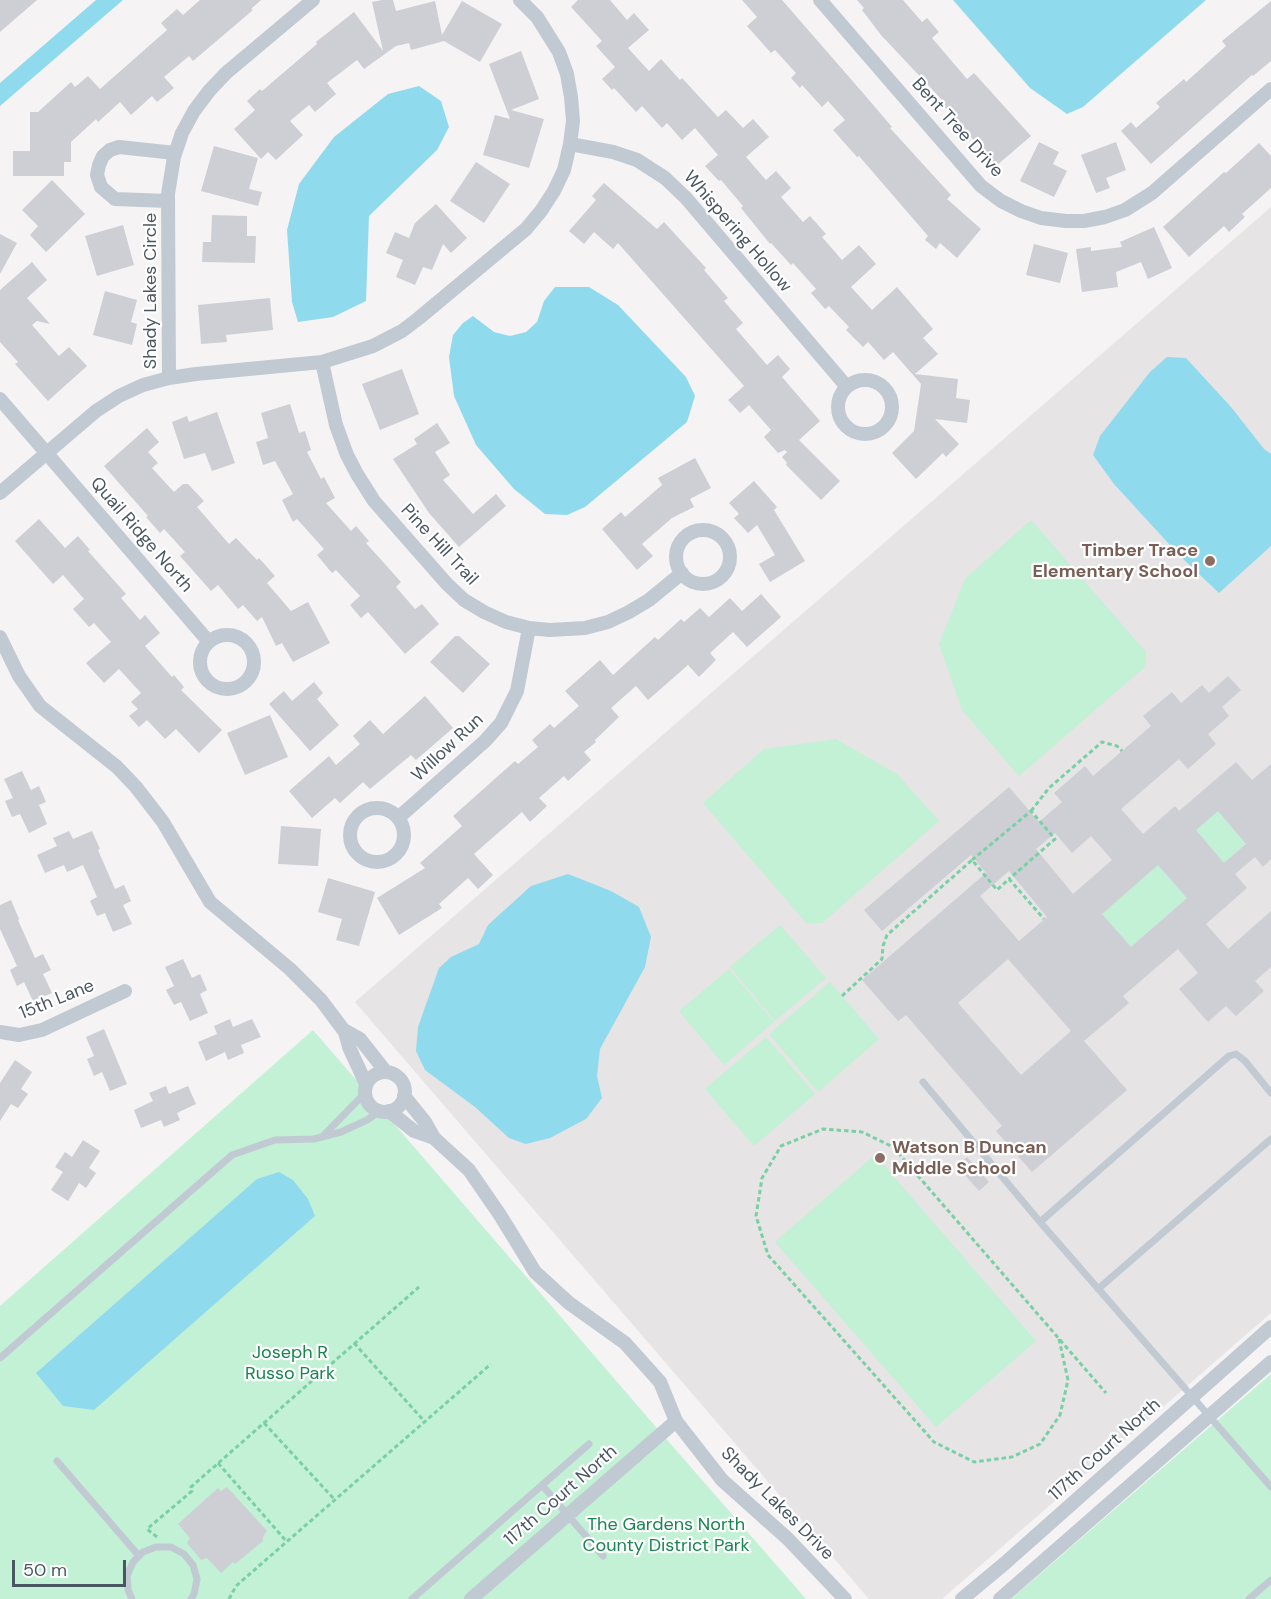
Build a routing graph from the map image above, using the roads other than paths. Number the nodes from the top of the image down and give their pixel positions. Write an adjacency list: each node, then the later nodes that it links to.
1 (313, 0): 6 (street, Shady Lakes Circle)
2 (520, 0): 5 (street, Shady Lakes Circle)
3 (820, 0): 4 (street, Bent Tree Drive)
4 (1271, 89)
5 (570, 144): 8 (street, Shady Lakes Circle); 10 (street, Whispering Hollow)
6 (175, 153): 7 (street, Shady Lakes Circle); 7 (street)
7 (168, 201): 9 (street, Shady Lakes Circle)
8 (322, 362): 9 (street, Shady Lakes Circle); 15 (street, Pine Hill Trail)
9 (169, 378): 12 (street)
10 (847, 387)
11 (0, 399): 12 (street, Quail Ridge North)
12 (46, 452): 13 (street); 17 (street, Quail Ridge North)
13 (0, 493)
14 (682, 573): 15 (street, Pine Hill Trail)
15 (529, 628): 18 (street, Willow Run)
16 (0, 637): 20 (street)
17 (209, 642)
18 (398, 818)
19 (125, 991): 21 (street, 15th Lane)
20 (344, 1030): 22 (street); 24 (street)
21 (0, 1032)
22 (386, 1072): 24 (street); 26 (street)
23 (923, 1082): 31 (lane)
24 (365, 1089): 27 (street); 28 (lane)
25 (1271, 1093): 31 (lane)
26 (404, 1096): 27 (street); 29 (street, Shady Lakes Drive)
27 (385, 1111): 28 (lane); 29 (street, Shady Lakes Drive)
28 (322, 1137): 34 (lane)
29 (434, 1138): 38 (street, Shady Lakes Drive)
30 (1271, 1139): 32 (lane)
31 (1040, 1222): 32 (lane)
32 (1098, 1289): 36 (lane)
33 (1271, 1327): 36 (street, 117th Court North)
34 (0, 1358)
35 (1271, 1362): 37 (street)
36 (1192, 1396): 37 (lane); 52 (street, 117th Court North)
37 (1210, 1416): 42 (lane); 53 (street)
38 (676, 1421): 43 (street, 117th Court North); 47 (street, Shady Lakes Drive)
39 (589, 1444): 41 (lane)
40 (57, 1461): 44 (lane)
41 (542, 1485): 43 (lane); 50 (lane)
42 (1271, 1487)
43 (568, 1515): 45 (lane); 51 (street, 117th Court North)
44 (139, 1556): 48 (lane); 49 (lane)
45 (603, 1556)
46 (1271, 1580): 54 (lane)
47 (845, 1598)
48 (132, 1599)
49 (191, 1599)
50 (412, 1599)
51 (471, 1599)
52 (962, 1599)
53 (1000, 1599)
54 (1249, 1599)

